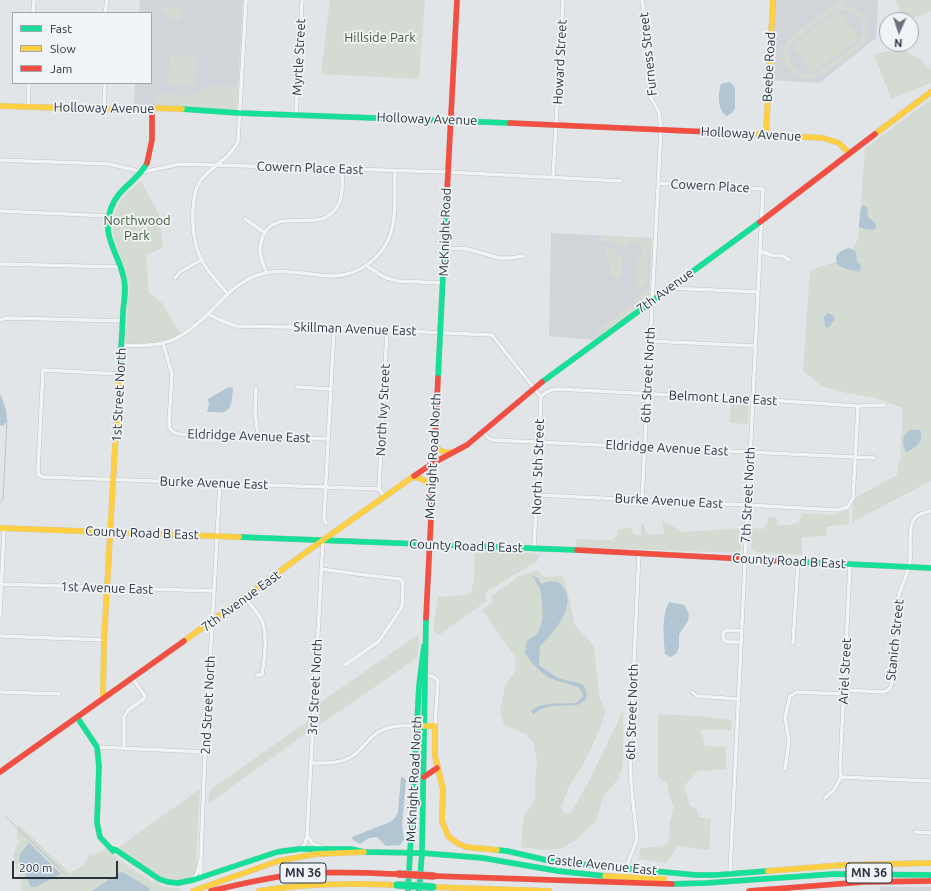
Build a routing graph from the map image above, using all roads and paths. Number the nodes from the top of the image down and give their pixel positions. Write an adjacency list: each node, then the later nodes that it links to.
1 (34, 0): 9 (street)
2 (106, 0): 10 (street)
3 (246, 0): 18 (street)
4 (302, 0): 19 (street, Myrtle Street)
5 (457, 0): 20 (main road, McKnight Road)
6 (563, 0): 21 (street, Howard Street)
7 (642, 0): 22 (street, Furness Street)
8 (773, 0): 23 (main road, Beebe Road)
9 (33, 12)
10 (105, 12)
11 (29, 84): 15 (street)
12 (105, 84): 17 (street)
13 (931, 92): 24 (main road, 7th Avenue)
14 (0, 106): 15 (main road, Holloway Avenue)
15 (28, 106): 17 (main road, Holloway Avenue)
16 (152, 108): 17 (main road, Holloway Avenue); 18 (main road, Holloway Avenue); 29 (main road, 1st Street North)
17 (104, 109)
18 (239, 113): 19 (main road, Holloway Avenue); 26 (street)
19 (296, 115): 20 (main road, Holloway Avenue)
20 (450, 120): 21 (main road, Holloway Avenue); 30 (main road, McKnight Road)
21 (556, 125): 22 (main road, Holloway Avenue); 31 (street)
22 (661, 130): 23 (main road, Holloway Avenue); 33 (street, 6th Street North)
23 (766, 134): 24 (main road, Holloway Avenue)
24 (849, 153): 38 (main road, 7th Avenue)
25 (0, 160): 29 (street, Cowern Place East)
26 (218, 165): 27 (street, Cowern Place East); 29 (street, Cowern Place East); 43 (street)
27 (342, 168): 28 (street, Cowern Place East); 39 (street)
28 (395, 170): 30 (street, Cowern Place East); 46 (street)
29 (143, 172): 36 (main road, 1st Street North)
30 (447, 172): 31 (street, Cowern Place East); 40 (main road, McKnight Road)
31 (553, 178): 32 (street, Cowern Place East)
32 (621, 181)
33 (658, 183): 34 (street, Cowern Place); 55 (street, 6th Street North)
34 (763, 189): 38 (street, 7th Street North)
35 (0, 211): 36 (street)
36 (109, 216): 47 (main road, 1st Street North)
37 (244, 219): 39 (street)
38 (762, 221): 41 (street, 7th Street North); 51 (main road, 7th Avenue)
39 (265, 233): 48 (street)
40 (443, 248): 42 (street); 50 (main road, McKnight Road)
41 (760, 251): 44 (street); 53 (street, 7th Street North)
42 (524, 256)
43 (201, 260): 49 (street); 54 (street)
44 (789, 260)
45 (0, 264): 47 (street)
46 (367, 266): 48 (street); 50 (street)
47 (120, 267): 58 (main road, 1st Street North)
48 (266, 273): 54 (street)
49 (175, 278)
50 (442, 283): 52 (main road, McKnight Road)
51 (669, 288): 53 (street); 55 (main road, 7th Avenue)
52 (442, 292): 61 (main road, McKnight Road North)
53 (758, 292): 65 (street, 7th Street North)
54 (228, 294): 56 (street)
55 (652, 301): 62 (street, 6th Street North); 70 (main road, 7th Avenue)
56 (208, 314): 59 (street, Skillman Avenue East); 63 (street)
57 (0, 320): 58 (street)
58 (123, 321): 64 (main road, 1st Street North)
59 (334, 328): 60 (street, Skillman Avenue East); 69 (street)
60 (387, 330): 61 (street, Skillman Avenue East); 92 (street, North Ivy Street)
61 (440, 332): 70 (street, Skillman Avenue East); 80 (main road, McKnight Road North)
62 (650, 341): 65 (street); 71 (street, 6th Street North)
63 (163, 343): 64 (street); 77 (street, Eldridge Avenue East)
64 (122, 345): 66 (main road, 1st Street North)
65 (756, 346): 73 (street, 7th Street North)
66 (120, 374): 88 (main road, 1st Street North); 88 (street, Burke Avenue East)
67 (297, 387): 69 (street)
68 (256, 388): 77 (street)
69 (332, 389): 78 (street)
70 (533, 389): 72 (street); 76 (main road, 7th Avenue)
71 (647, 394): 72 (street, Belmont Lane East); 73 (street, Belmont Lane East); 81 (street, 6th Street North)
72 (541, 397): 79 (street, North 5th Street)
73 (753, 399): 75 (street, Belmont Lane East); 83 (street, 7th Street North)
74 (885, 405): 75 (street, Belmont Lane East)
75 (858, 406): 84 (street)
76 (483, 432): 79 (street, Eldridge Avenue East); 82 (main road, 7th Avenue East)
77 (258, 436): 78 (street, Eldridge Avenue East)
78 (328, 439): 90 (street)
79 (539, 442): 81 (street, Eldridge Avenue East); 93 (street, North 5th Street)
80 (434, 443): 82 (main road); 86 (main road, McKnight Road North)
81 (645, 447): 83 (street, Eldridge Avenue East); 95 (street, 6th Street North)
82 (455, 452): 86 (main road, 7th Avenue East)
83 (750, 452): 84 (street, Eldridge Avenue East); 96 (street, 7th Street North)
84 (855, 457): 85 (street, Eldridge Avenue East); 96 (street, Burke Avenue East)
85 (875, 458)
86 (433, 463): 87 (main road, 7th Avenue East); 91 (main road, McKnight Road North)
87 (412, 477): 91 (main road); 94 (main road, 7th Avenue East)
88 (114, 479): 89 (street, Burke Avenue East); 100 (main road, 1st Street North)
89 (220, 483): 90 (street, Burke Avenue East); 101 (street, 2nd Street North)
90 (326, 487): 92 (street, Burke Avenue East); 98 (street)
91 (432, 488): 103 (main road, McKnight Road North)
92 (379, 489): 94 (street)
93 (537, 495): 95 (street, Burke Avenue East); 104 (street, North 5th Street)
94 (384, 497): 102 (main road, 7th Avenue East)
95 (642, 500): 96 (street, Burke Avenue East)
96 (747, 505): 106 (street, 7th Street North)
97 (931, 511): 109 (street, Stanich Street)
98 (326, 523)
99 (2, 528): 100 (main road, County Road B East); 112 (street)
100 (111, 532): 101 (main road, County Road B East); 113 (main road, 1st Street North)
101 (216, 535): 102 (main road, County Road B East); 114 (street, 2nd Street North)
102 (323, 540): 103 (main road, County Road B East); 111 (street, 3rd Street North); 115 (main road, 7th Avenue East)
103 (429, 544): 104 (main road, County Road B East); 123 (main road, McKnight Road North)
104 (534, 548): 105 (main road, County Road B East)
105 (639, 553): 106 (main road, County Road B East); 159 (street, 6th Street North)
106 (745, 558): 107 (main road, County Road B East); 118 (street, 7th Street North)
107 (798, 562): 108 (main road, County Road B East); 122 (street)
108 (850, 565): 109 (main road, County Road B East); 130 (street, Ariel Street)
109 (908, 567): 110 (main road, County Road B East); 130 (street, Stanich Street)
110 (931, 568)
111 (321, 569): 124 (street); 140 (street, 3rd Street North)
112 (1, 584): 113 (street, 1st Avenue East); 116 (street)
113 (107, 588): 114 (street, 1st Avenue East); 120 (main road, 1st Street North)
114 (214, 591): 117 (street, 2nd Street North)
115 (245, 598): 117 (main road, 7th Avenue East); 125 (street)
116 (0, 616)
117 (212, 622): 127 (main road, 7th Avenue East); 139 (street, 2nd Street North)
118 (741, 630): 121 (street, 7th Street North); 121 (street)
119 (0, 636): 120 (street)
120 (104, 640): 133 (main road, 1st Street North)
121 (741, 642): 132 (street, 7th Street North)
122 (793, 643)
123 (424, 644): 126 (main road, McKnight Road North); 135 (main road, McKnight Road North)
124 (345, 665)
125 (257, 675)
126 (426, 675): 135 (main road, McKnight Road North); 136 (street, Castle Avenue East)
127 (133, 678): 133 (main road, 7th Avenue East); 138 (street)
128 (0, 692): 131 (street)
129 (692, 692): 132 (street)
130 (844, 692): 142 (street); 145 (street, Ariel Street)
131 (60, 694)
132 (738, 698): 160 (street, 7th Street North)
133 (103, 699): 134 (main road, 7th Avenue East)
134 (77, 717): 137 (main road); 143 (main road, 7th Avenue East)
135 (420, 726): 136 (main road); 140 (street); 144 (main road, McKnight Road North); 155 (main road, McKnight Road North)
136 (435, 726): 141 (main road, Castle Avenue East)
137 (97, 747): 138 (street); 152 (main road)
138 (124, 748): 139 (street)
139 (205, 752): 157 (street, 2nd Street North)
140 (311, 763): 150 (street, 3rd Street North)
141 (437, 768): 144 (main road); 159 (main road, Castle Avenue East)
142 (785, 768)
143 (0, 772)
144 (424, 777): 156 (main road, McKnight Road North)
145 (841, 777): 146 (street); 147 (street)
146 (931, 781)
147 (825, 798)
148 (915, 832): 149 (street)
149 (931, 833)
150 (307, 835): 151 (street); 153 (street, 3rd Street North)
151 (326, 848): 153 (main road); 154 (main road)
152 (112, 849): 162 (main road); 163 (main road)
153 (299, 849): 162 (main road)
154 (364, 852): 155 (main road); 166 (main road)
155 (410, 852): 156 (main road); 169 (main road, McKnight Road North)
156 (422, 853): 164 (main road); 170 (main road, McKnight Road North)
157 (201, 856): 162 (street, 2nd Street North); 163 (street, 2nd Street North)
158 (931, 863): 160 (main road, Castle Avenue East)
159 (626, 868): 160 (main road, Castle Avenue East)
160 (730, 874)
161 (931, 875): 164 (main road, MN 36)
162 (201, 877): 163 (main road)
163 (193, 880)
164 (727, 881): 167 (main road, MN 36, bridge)
165 (931, 881): 172 (main road, MN 36)
166 (193, 891)
167 (211, 891)
168 (259, 891): 171 (main road, MN 36, bridge)
169 (408, 891)
170 (420, 891)
171 (549, 891)
172 (749, 891)

